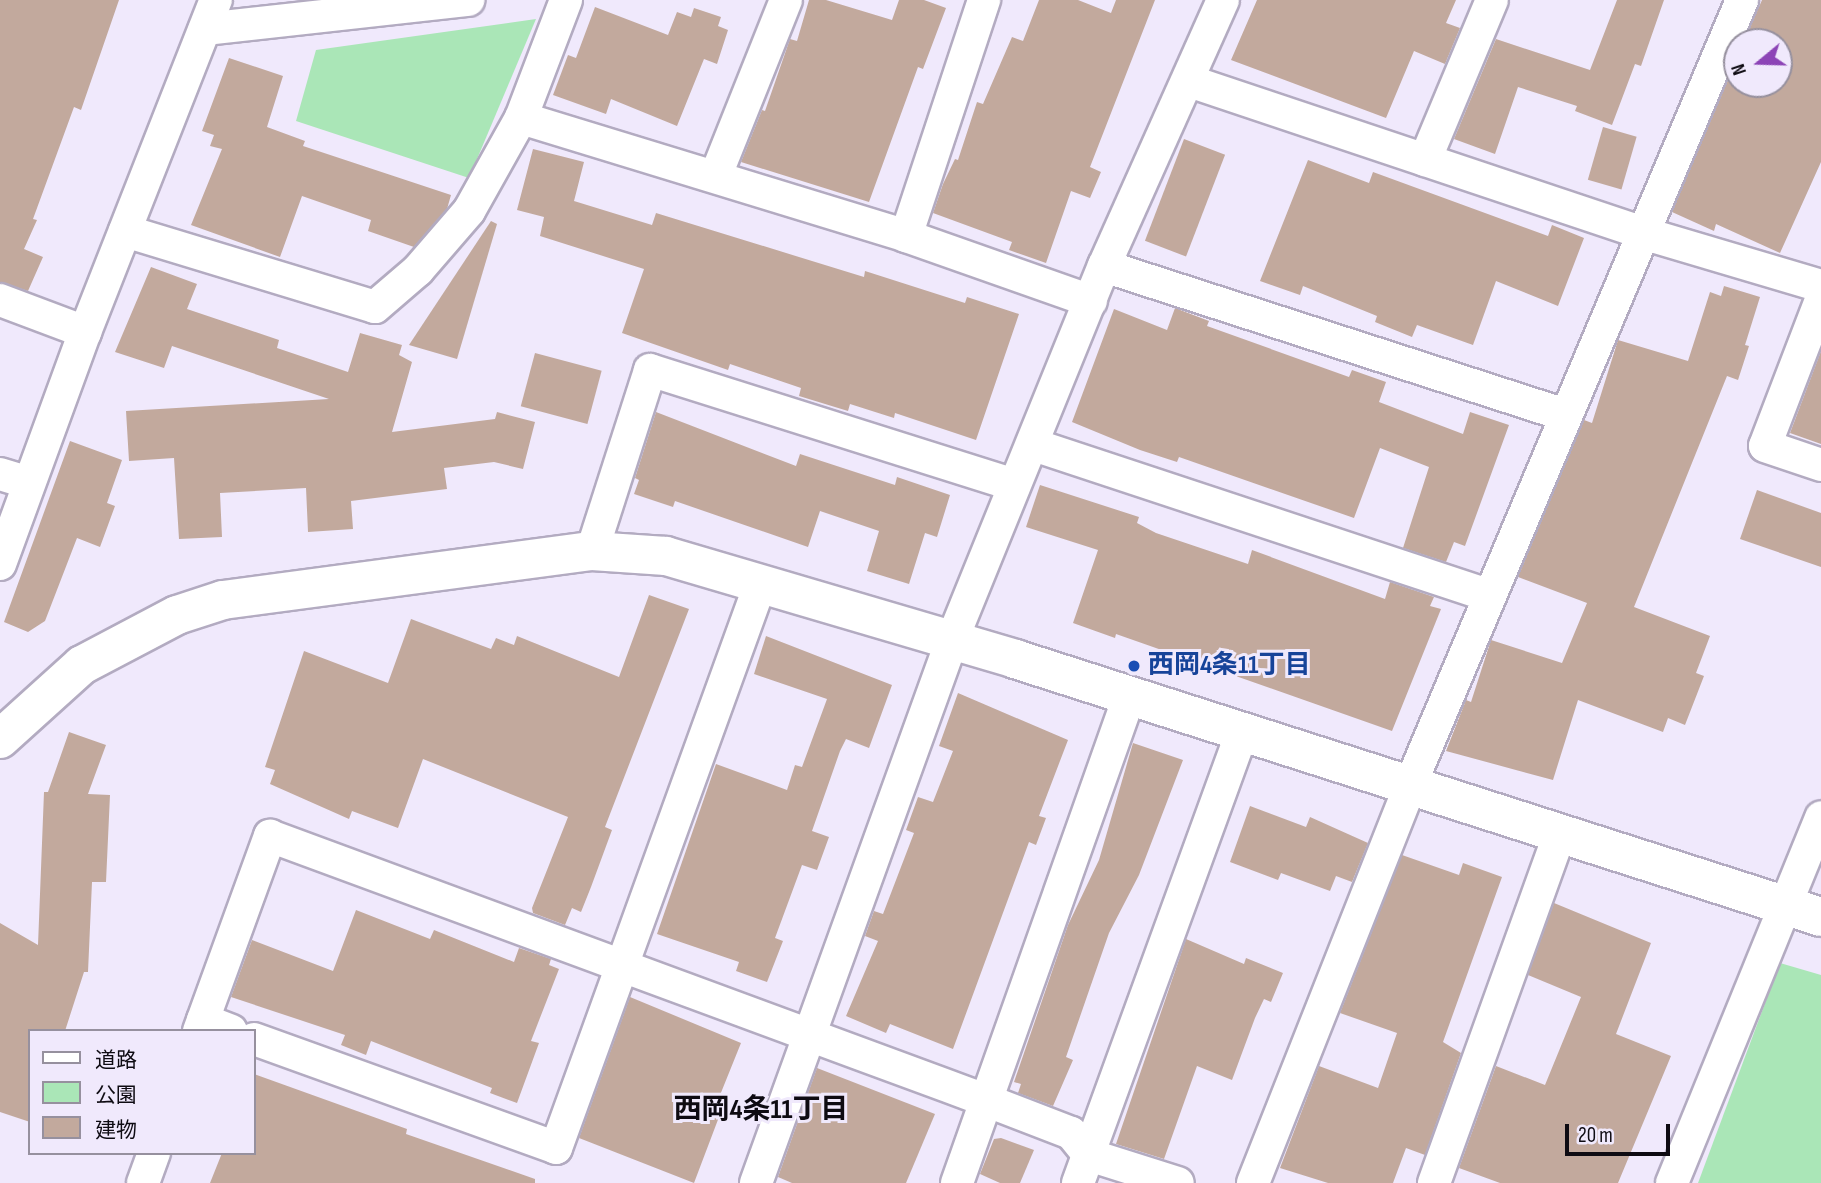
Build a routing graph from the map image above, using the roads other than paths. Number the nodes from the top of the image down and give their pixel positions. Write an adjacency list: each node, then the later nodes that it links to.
1 (468, 0): 8 (street)
2 (566, 0): 10 (street)
3 (786, 0): 12 (street)
4 (984, 0): 15 (street)
5 (1223, 0): 9 (street)
6 (1492, 0): 11 (street)
7 (1742, 0): 14 (street)
8 (211, 14): 13 (street)
9 (1189, 81): 11 (street); 16 (street)
10 (521, 118): 12 (street); 13 (street)
11 (1425, 160): 14 (street)
12 (716, 175): 15 (street)
13 (125, 231): 21 (street)
14 (1642, 233): 17 (street); 22 (street)
15 (906, 236): 20 (street)
16 (1104, 266): 20 (street); 22 (street)
17 (1821, 286)
18 (0, 300): 21 (street)
19 (1821, 300): 24 (street)
20 (1091, 302): 23 (street)
21 (85, 331): 25 (street)
22 (1566, 415): 30 (street)
23 (1034, 445): 26 (street); 30 (street)
24 (1821, 465)
25 (14, 478): 28 (street)
26 (1014, 485): 27 (street); 31 (street)
27 (592, 551): 29 (street); 34 (street)
28 (0, 564)
29 (761, 582): 31 (street); 39 (street)
30 (1490, 596): 35 (street)
31 (952, 640): 32 (street); 41 (street)
32 (1129, 697): 33 (street); 43 (street)
33 (1241, 734): 35 (street); 45 (street)
34 (0, 738)
35 (1411, 783): 37 (street); 50 (street)
36 (1821, 817): 38 (street)
37 (1560, 833): 38 (street); 51 (street)
38 (1803, 911): 52 (street)
39 (623, 968): 40 (street); 41 (street); 42 (street)
40 (211, 1027)
41 (809, 1038): 43 (street); 47 (street)
42 (256, 1040)
43 (988, 1101): 45 (street); 48 (street)
44 (153, 1155): 46 (street)
45 (1084, 1169): 49 (street)
46 (143, 1183)
47 (756, 1183)
48 (957, 1183)
49 (1178, 1183)
50 (1253, 1183)
51 (1434, 1183)
52 (1672, 1183)

